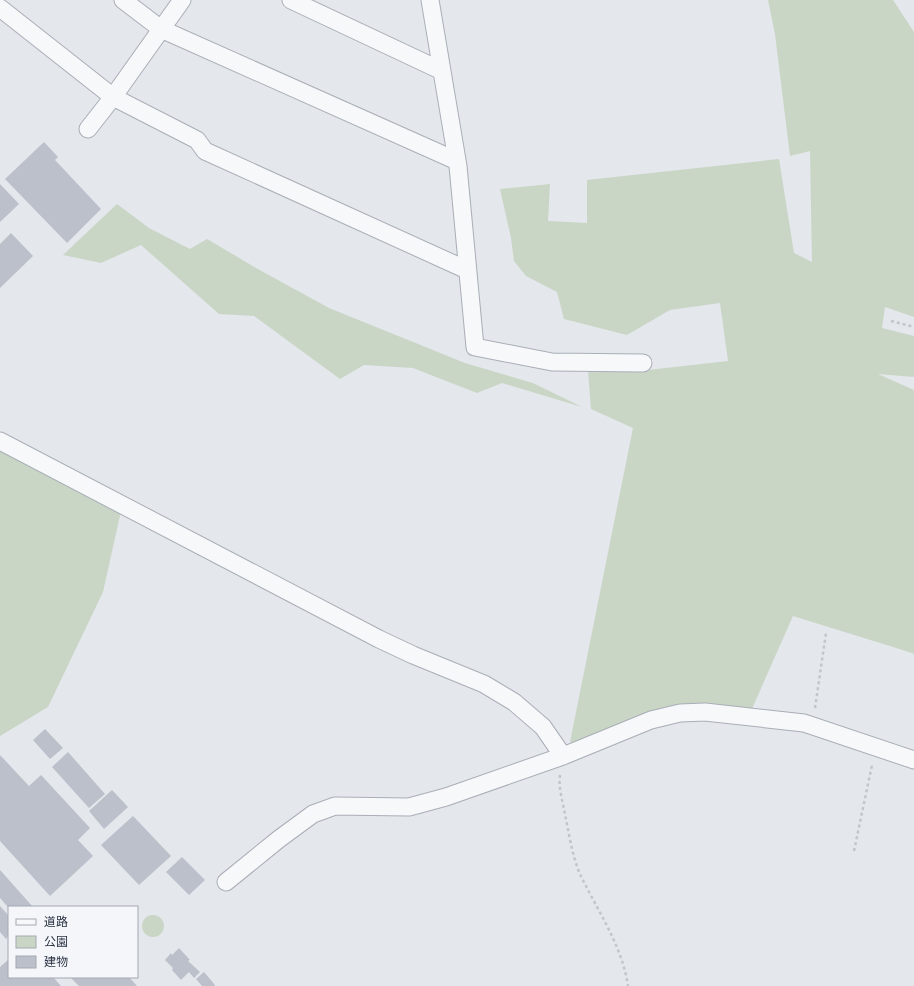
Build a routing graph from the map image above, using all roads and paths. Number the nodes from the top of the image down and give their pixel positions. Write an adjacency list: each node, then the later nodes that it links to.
1 (123, 0): 6 (street)
2 (182, 0): 6 (street)
3 (291, 0): 7 (street)
4 (430, 0): 7 (street)
5 (0, 8): 8 (street)
6 (161, 29): 8 (street); 10 (street)
7 (442, 71): 10 (street)
8 (113, 97): 9 (street); 11 (street)
9 (88, 129)
10 (457, 161): 11 (street)
11 (468, 270): 14 (street)
12 (891, 321): 13 (path)
13 (914, 327)
14 (643, 364)
15 (0, 441): 19 (street)
16 (826, 633): 17 (path)
17 (812, 726): 18 (street); 19 (street)
18 (876, 748): 20 (street); 21 (path)
19 (563, 756): 22 (street); 23 (path)
20 (914, 760)
21 (854, 851)
22 (226, 882)
23 (628, 986)

